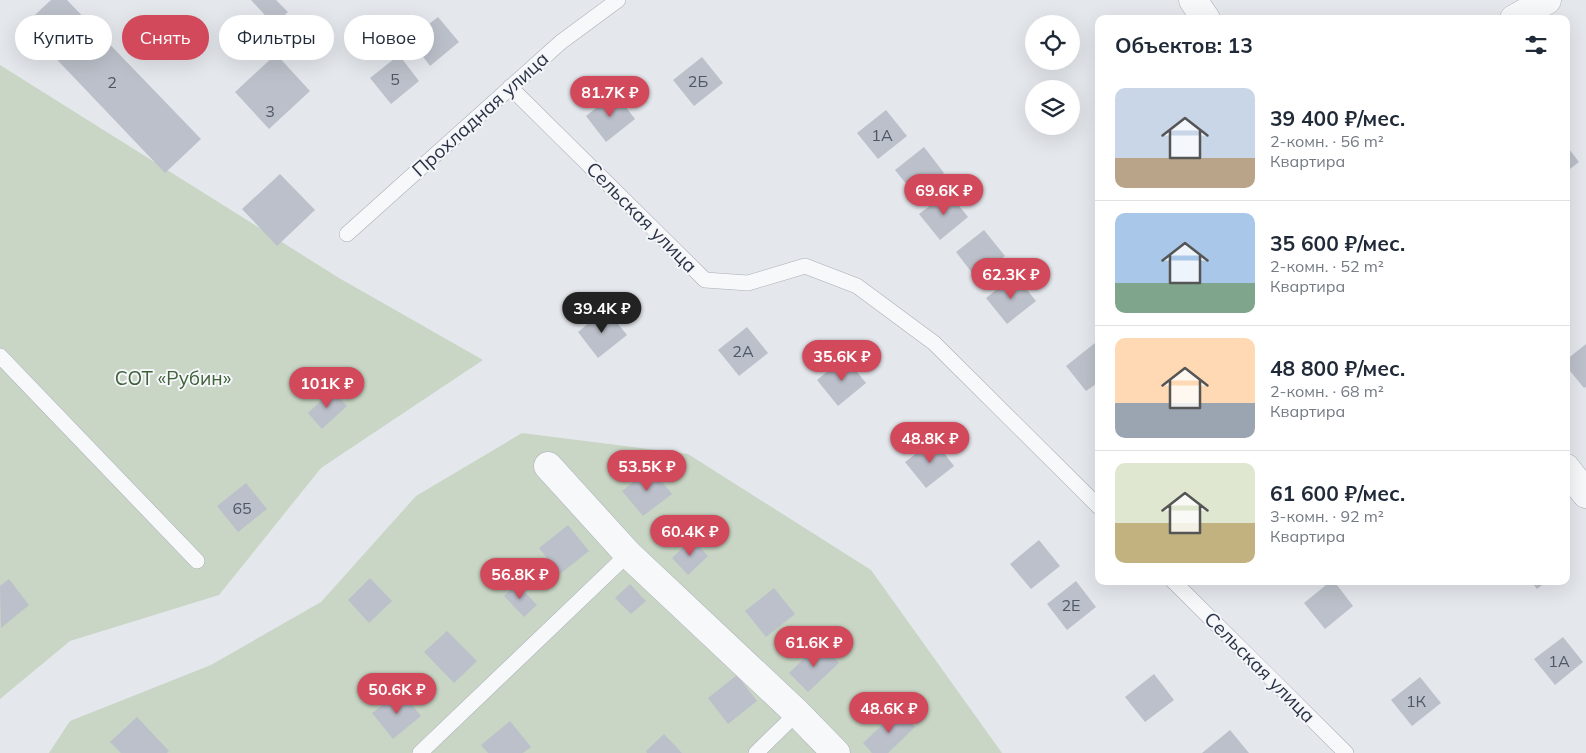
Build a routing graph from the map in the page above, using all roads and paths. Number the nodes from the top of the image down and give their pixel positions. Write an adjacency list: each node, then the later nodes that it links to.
1 (618, 0): 6 (lane, Прохладная улица)
2 (1193, 0): 4 (street)
3 (1547, 0): 5 (street)
4 (1203, 15)
5 (1521, 15)
6 (510, 87): 7 (lane, Прохладная улица); 12 (lane, Сельская улица)
7 (347, 234)
8 (0, 356): 14 (lane)
9 (548, 466): 13 (street)
10 (1570, 473): 11 (street)
11 (1586, 494)
12 (1095, 503)
13 (628, 554): 16 (street); 17 (lane)
14 (197, 561)
15 (1177, 585): 20 (lane, Сельская улица)
16 (797, 713): 18 (lane); 19 (street)
17 (420, 753)
18 (756, 753)
19 (836, 753)
20 (1346, 753)

